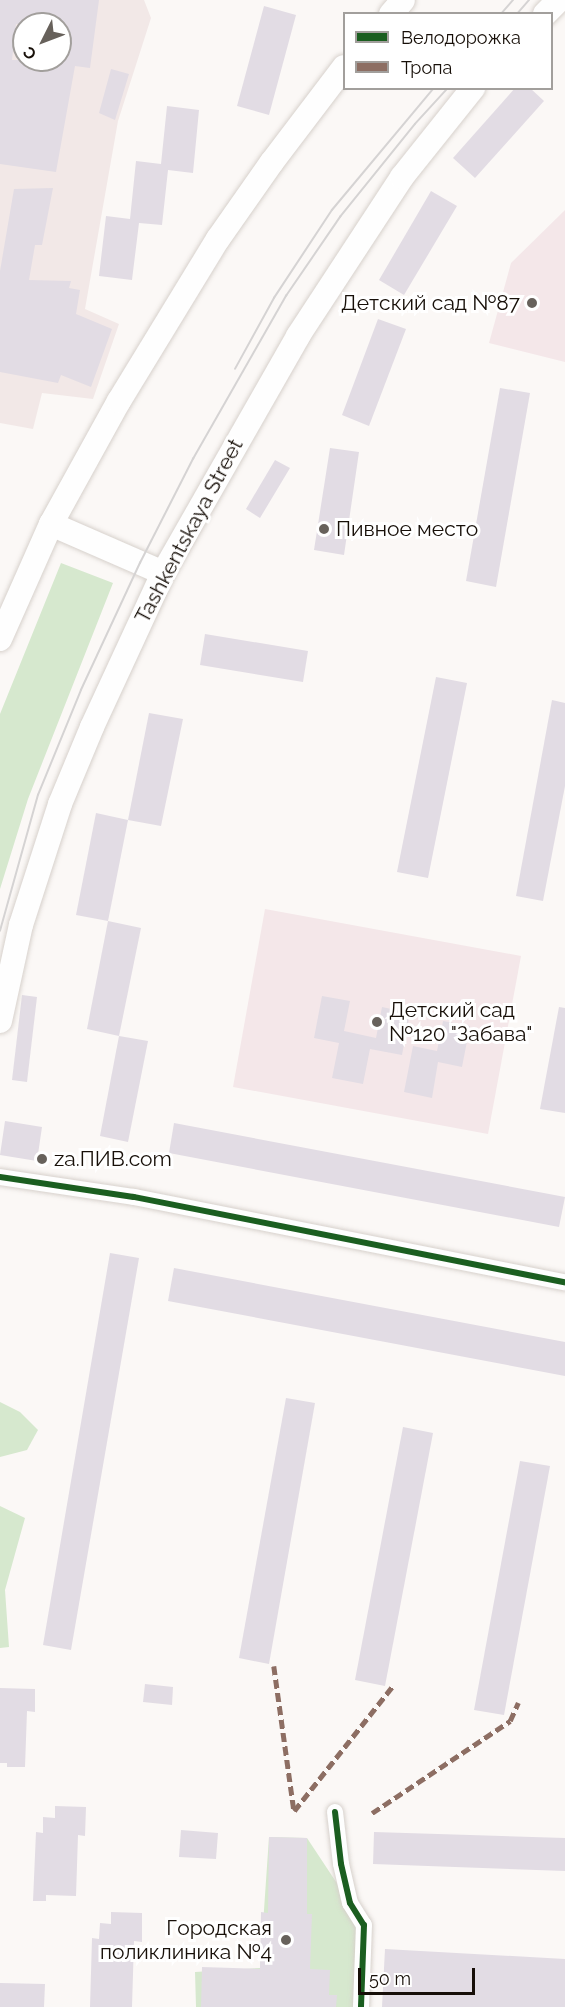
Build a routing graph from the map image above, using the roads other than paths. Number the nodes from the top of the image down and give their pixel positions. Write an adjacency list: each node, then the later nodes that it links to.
1 (403, 0): 3 (main road)
2 (559, 0): 4 (main road)
3 (393, 12)
4 (546, 12)
5 (343, 70): 7 (main road)
6 (471, 90): 8 (main road, Tashkentskaya Street)
7 (51, 524): 8 (main road); 9 (main road)
8 (163, 573): 10 (main road, Tashkentskaya Street)
9 (0, 639)
10 (0, 1021)
11 (0, 1177): 12 (street)
12 (565, 1282)
13 (335, 1812): 14 (street)
14 (361, 2007)

